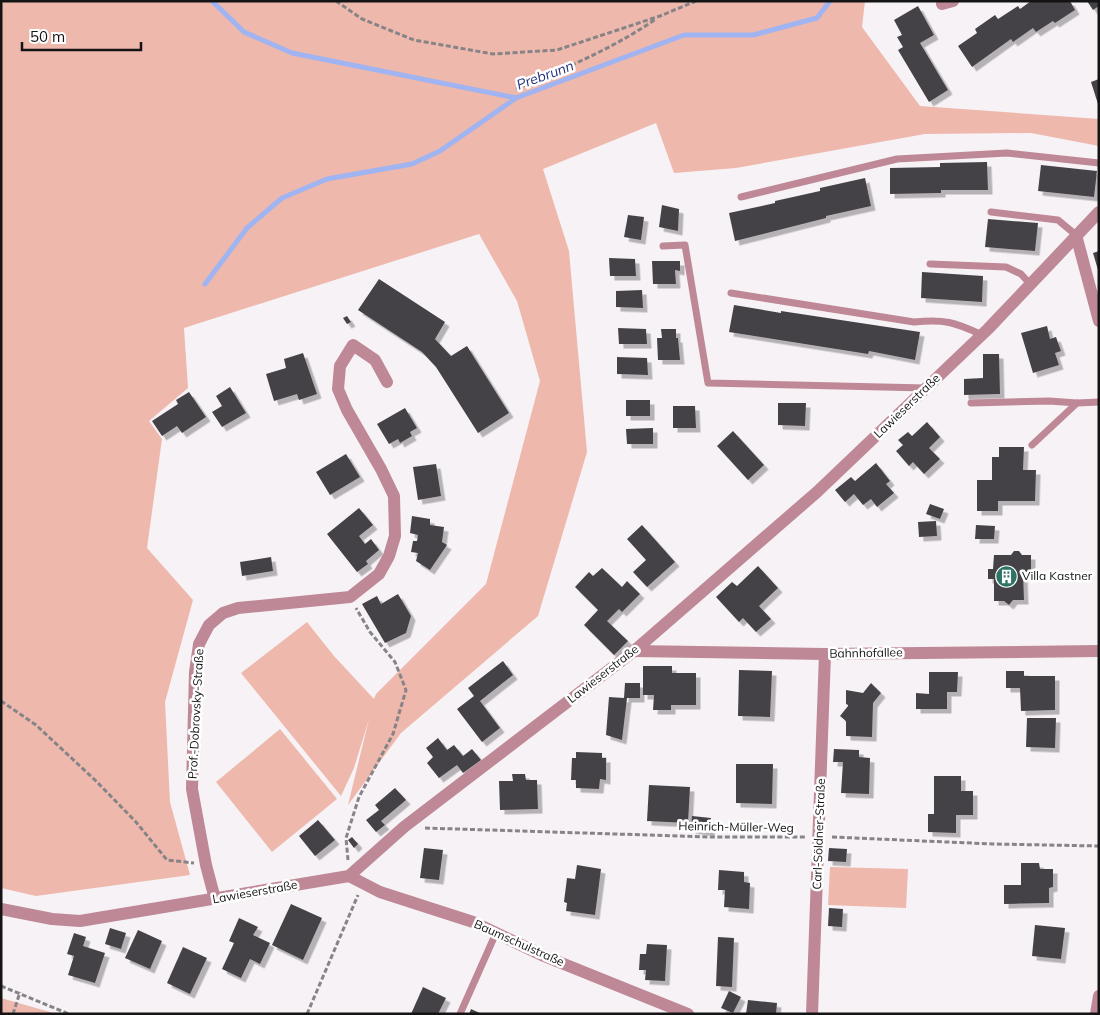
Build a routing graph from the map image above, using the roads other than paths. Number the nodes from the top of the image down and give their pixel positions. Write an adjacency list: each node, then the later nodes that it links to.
1 (1099, 163): 2 (lane)
2 (741, 197)
3 (991, 212): 5 (lane)
4 (1099, 212): 5 (street, Lawieserstraße)
5 (1076, 236): 8 (street, Lawieserstraße); 10 (street)
6 (663, 246): 13 (lane)
7 (930, 264): 8 (lane)
8 (1030, 284): 11 (street, Lawieserstraße)
9 (731, 294): 11 (lane)
10 (1099, 321)
11 (982, 335): 13 (street, Lawieserstraße)
12 (387, 382): 22 (street, Prof.-Dobrovsky-Straße)
13 (926, 388): 18 (street, Lawieserstraße)
14 (1099, 402): 16 (lane)
15 (972, 403): 16 (lane)
16 (1078, 403): 17 (lane)
17 (1032, 445)
18 (634, 651): 20 (street, Bahnhofallee); 21 (street, Lawieserstraße)
19 (1099, 651): 20 (street, Bahnhofallee)
20 (825, 654): 28 (street, Carl-Söldner-Straße)
21 (349, 876): 22 (street, Lawieserstraße); 24 (street, Baumschulstraße)
22 (215, 899): 23 (street, Lawieserstraße)
23 (1, 908)
24 (496, 933): 26 (lane); 27 (street, Baumschulstraße)
25 (1099, 996): 29 (street)
26 (460, 1014)
27 (688, 1014)
28 (812, 1014)
29 (1096, 1014)

